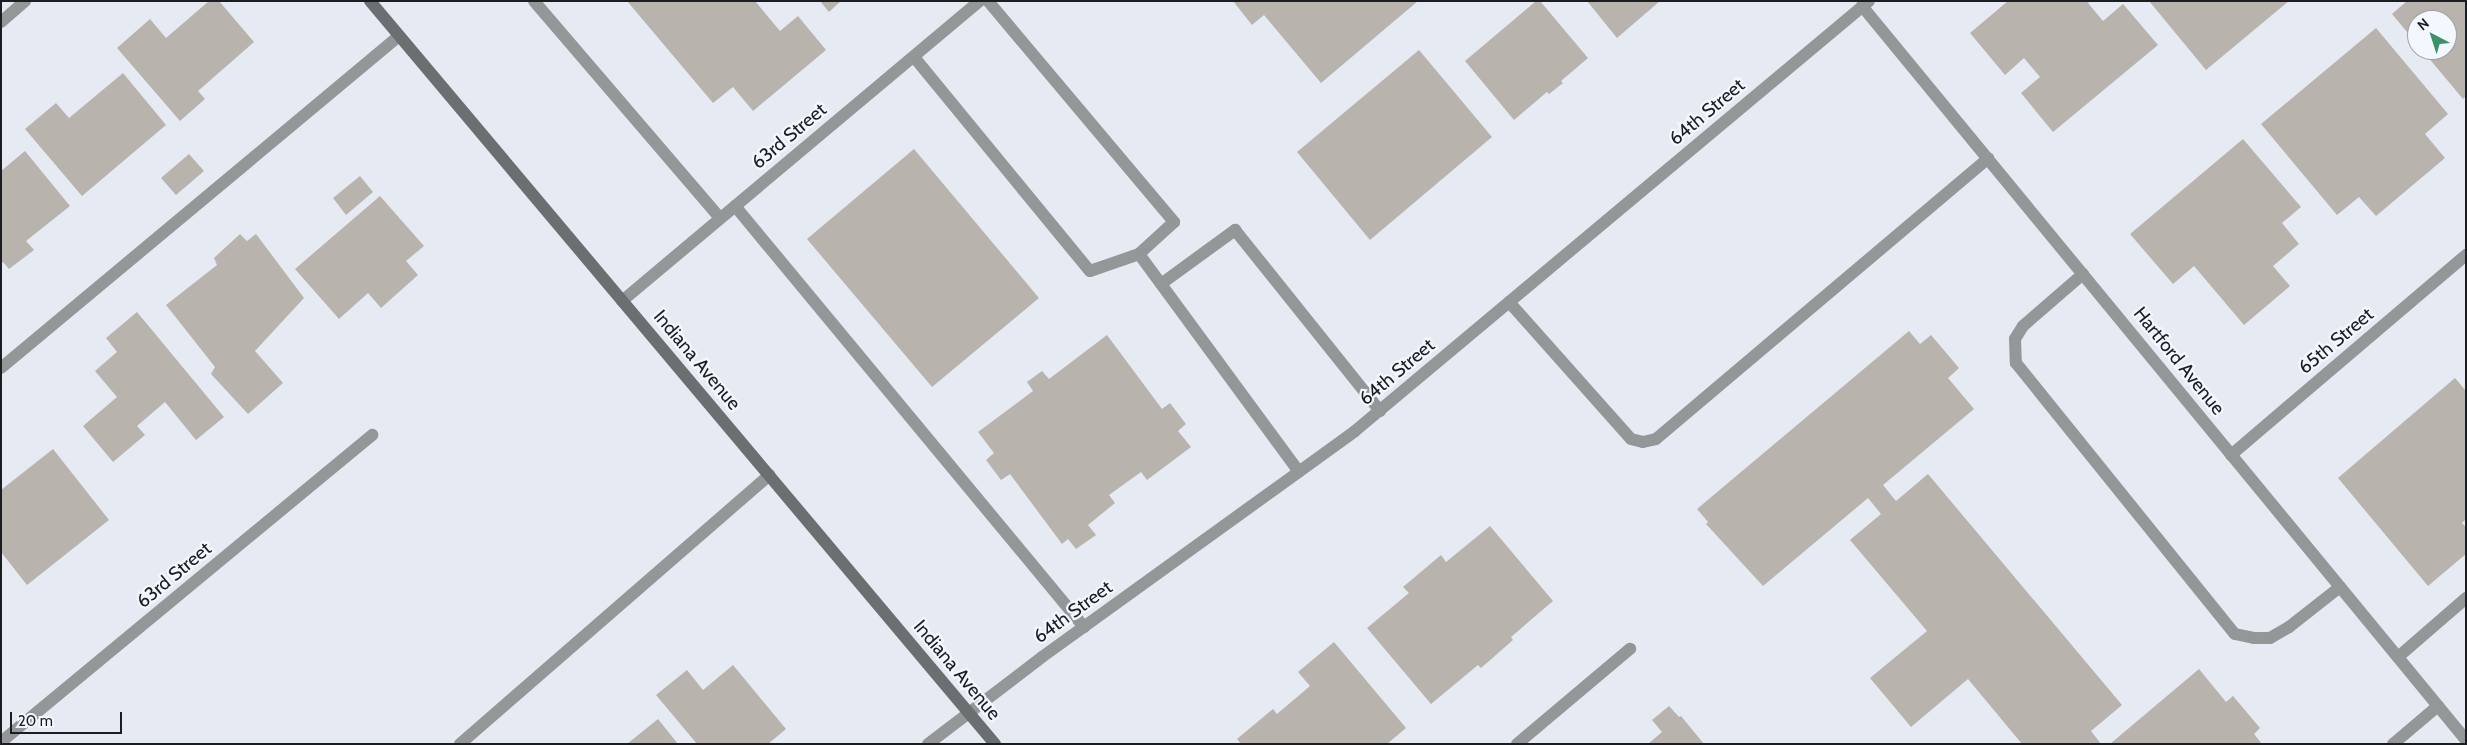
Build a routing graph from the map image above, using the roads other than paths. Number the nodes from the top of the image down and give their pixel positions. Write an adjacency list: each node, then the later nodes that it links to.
1 (25, 1): 7 (street)
2 (370, 1): 8 (main road, Indiana Avenue)
3 (534, 1): 12 (street)
4 (980, 1): 9 (street, 63rd Street)
5 (988, 1): 13 (street)
6 (1865, 4): 10 (street, Hartford Avenue); 18 (street, 64th Street)
7 (1, 22)
8 (399, 36): 17 (main road, Indiana Avenue); 19 (street)
9 (914, 57): 11 (street, 63rd Street); 13 (street)
10 (1988, 158): 15 (street, Hartford Avenue); 18 (street)
11 (735, 206): 12 (street, 63rd Street); 27 (street)
12 (720, 218): 17 (street, 63rd Street)
13 (1138, 254): 16 (street)
14 (2466, 256): 22 (street, 65th Street)
15 (2083, 274): 22 (street, Hartford Avenue); 25 (street)
16 (1161, 284): 20 (street); 23 (street)
17 (622, 300): 24 (main road, Indiana Avenue)
18 (1510, 302): 20 (street, 64th Street)
19 (1, 368)
20 (1380, 411): 23 (street, 64th Street)
21 (372, 436): 33 (street, 63rd Street)
22 (2231, 454): 25 (street, Hartford Avenue)
23 (1299, 472): 27 (street, 64th Street)
24 (769, 475): 31 (main road, Indiana Avenue); 34 (street)
25 (2340, 587): 29 (street, Hartford Avenue)
26 (2466, 598): 29 (street)
27 (1084, 627): 31 (street, 64th Street)
28 (1630, 649): 37 (street)
29 (2398, 657): 30 (street, Hartford Avenue)
30 (2438, 706): 32 (street, Hartford Avenue); 38 (street)
31 (969, 714): 35 (street, 64th Street); 36 (main road, Indiana Avenue)
32 (2466, 740)
33 (1, 742)
34 (460, 744)
35 (928, 744)
36 (995, 744)
37 (1517, 744)
38 (2393, 744)

